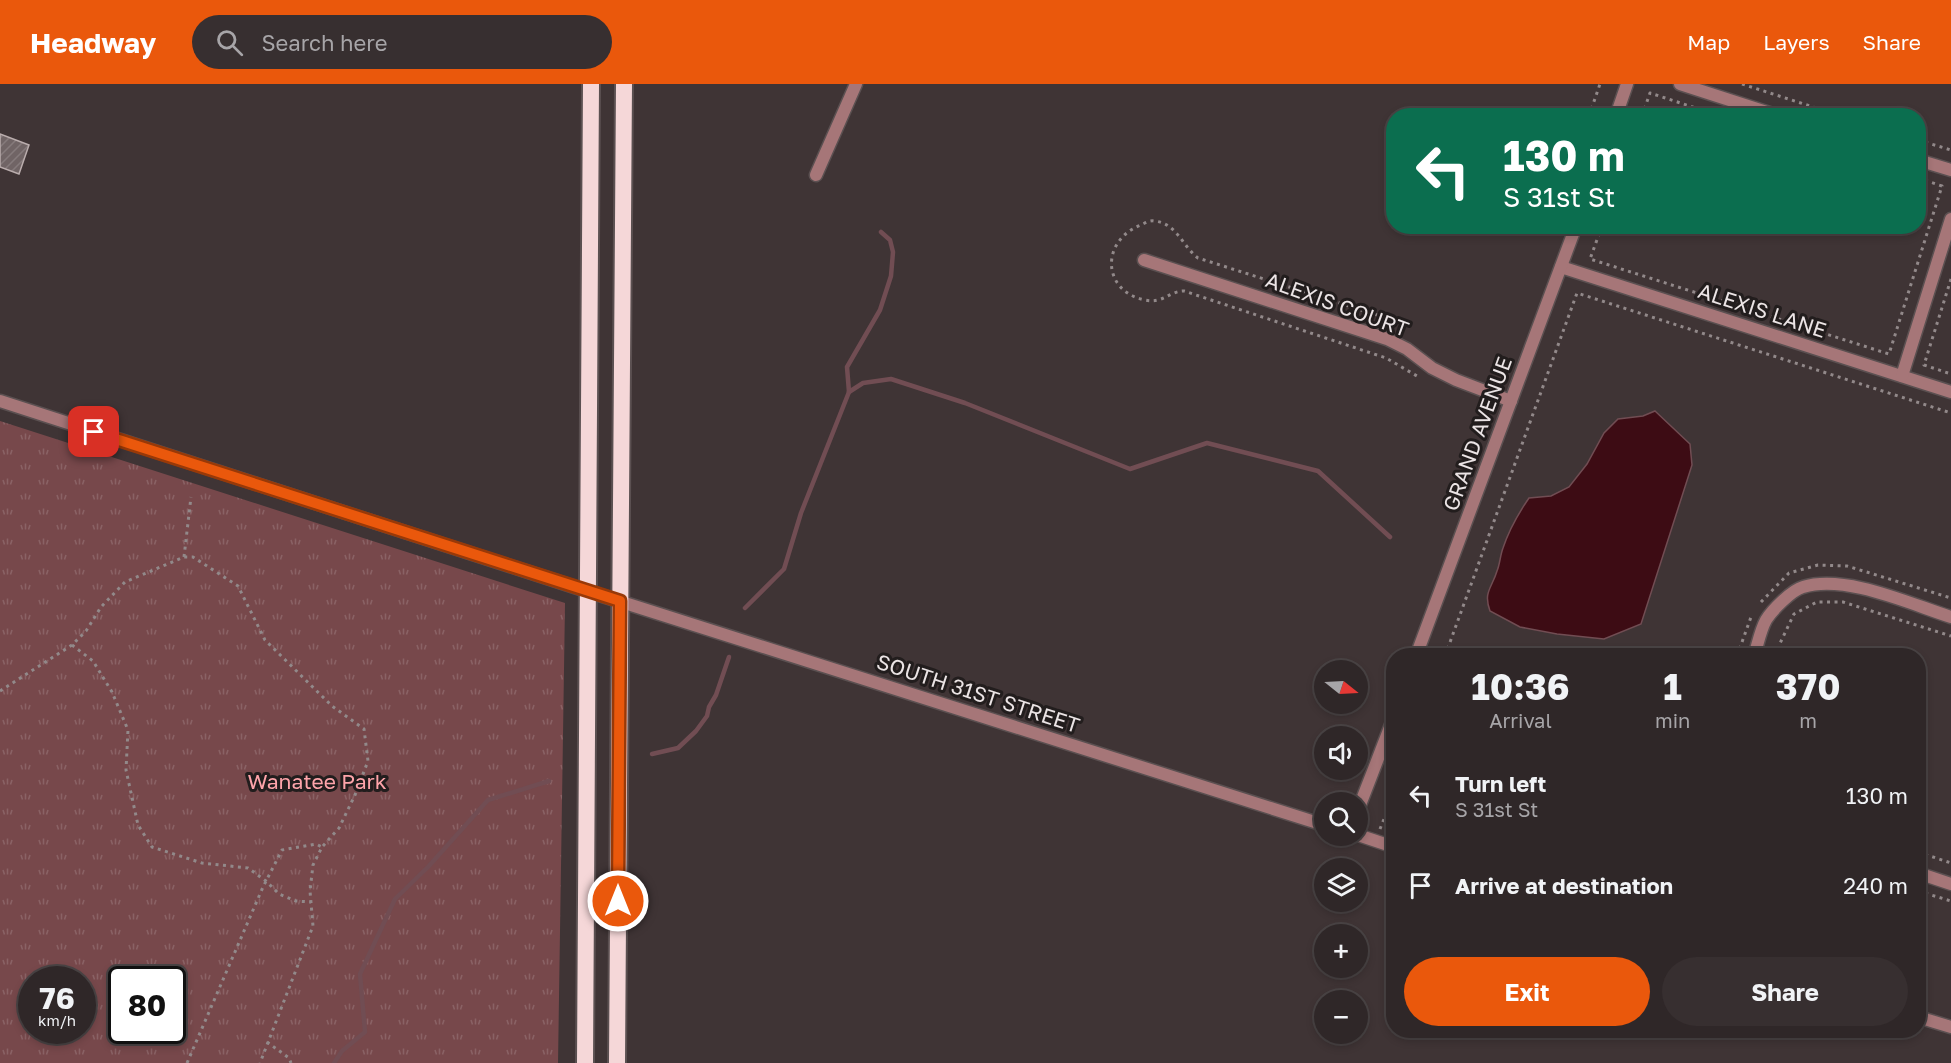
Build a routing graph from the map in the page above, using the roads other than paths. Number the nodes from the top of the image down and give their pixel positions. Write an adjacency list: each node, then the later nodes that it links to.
1 (591, 84): 19 (highway)
2 (624, 84): 20 (highway)
3 (856, 84): 10 (street)
4 (1627, 84): 6 (street)
5 (1680, 84): 7 (street)
6 (1619, 108)
7 (1754, 108)
8 (1926, 162): 9 (street)
9 (1951, 170)
10 (816, 176)
11 (1951, 219): 15 (street)
12 (1573, 234): 14 (street, GRAND AVENUE)
13 (1144, 260): 18 (street, ALEXIS COURT)
14 (1561, 267): 15 (street, ALEXIS LANE); 18 (street, GRAND AVENUE)
15 (1902, 376): 16 (street, ALEXIS LANE)
16 (1951, 392)
17 (0, 401): 19 (street, SOUTH 31ST STREET)
18 (1511, 401): 22 (street, GRAND AVENUE)
19 (587, 591): 20 (street, SOUTH 31ST STREET); 33 (highway)
20 (620, 601): 26 (street, SOUTH 31ST STREET); 34 (highway)
21 (1951, 618): 23 (street)
22 (1419, 648)
23 (1757, 648)
24 (1386, 738): 25 (street)
25 (1365, 792)
26 (1314, 822)
27 (1368, 839): 28 (street)
28 (1386, 845)
29 (1926, 876): 30 (street)
30 (1951, 884)
31 (1926, 1020): 32 (street)
32 (1951, 1028)
33 (585, 1063)
34 (617, 1063)

